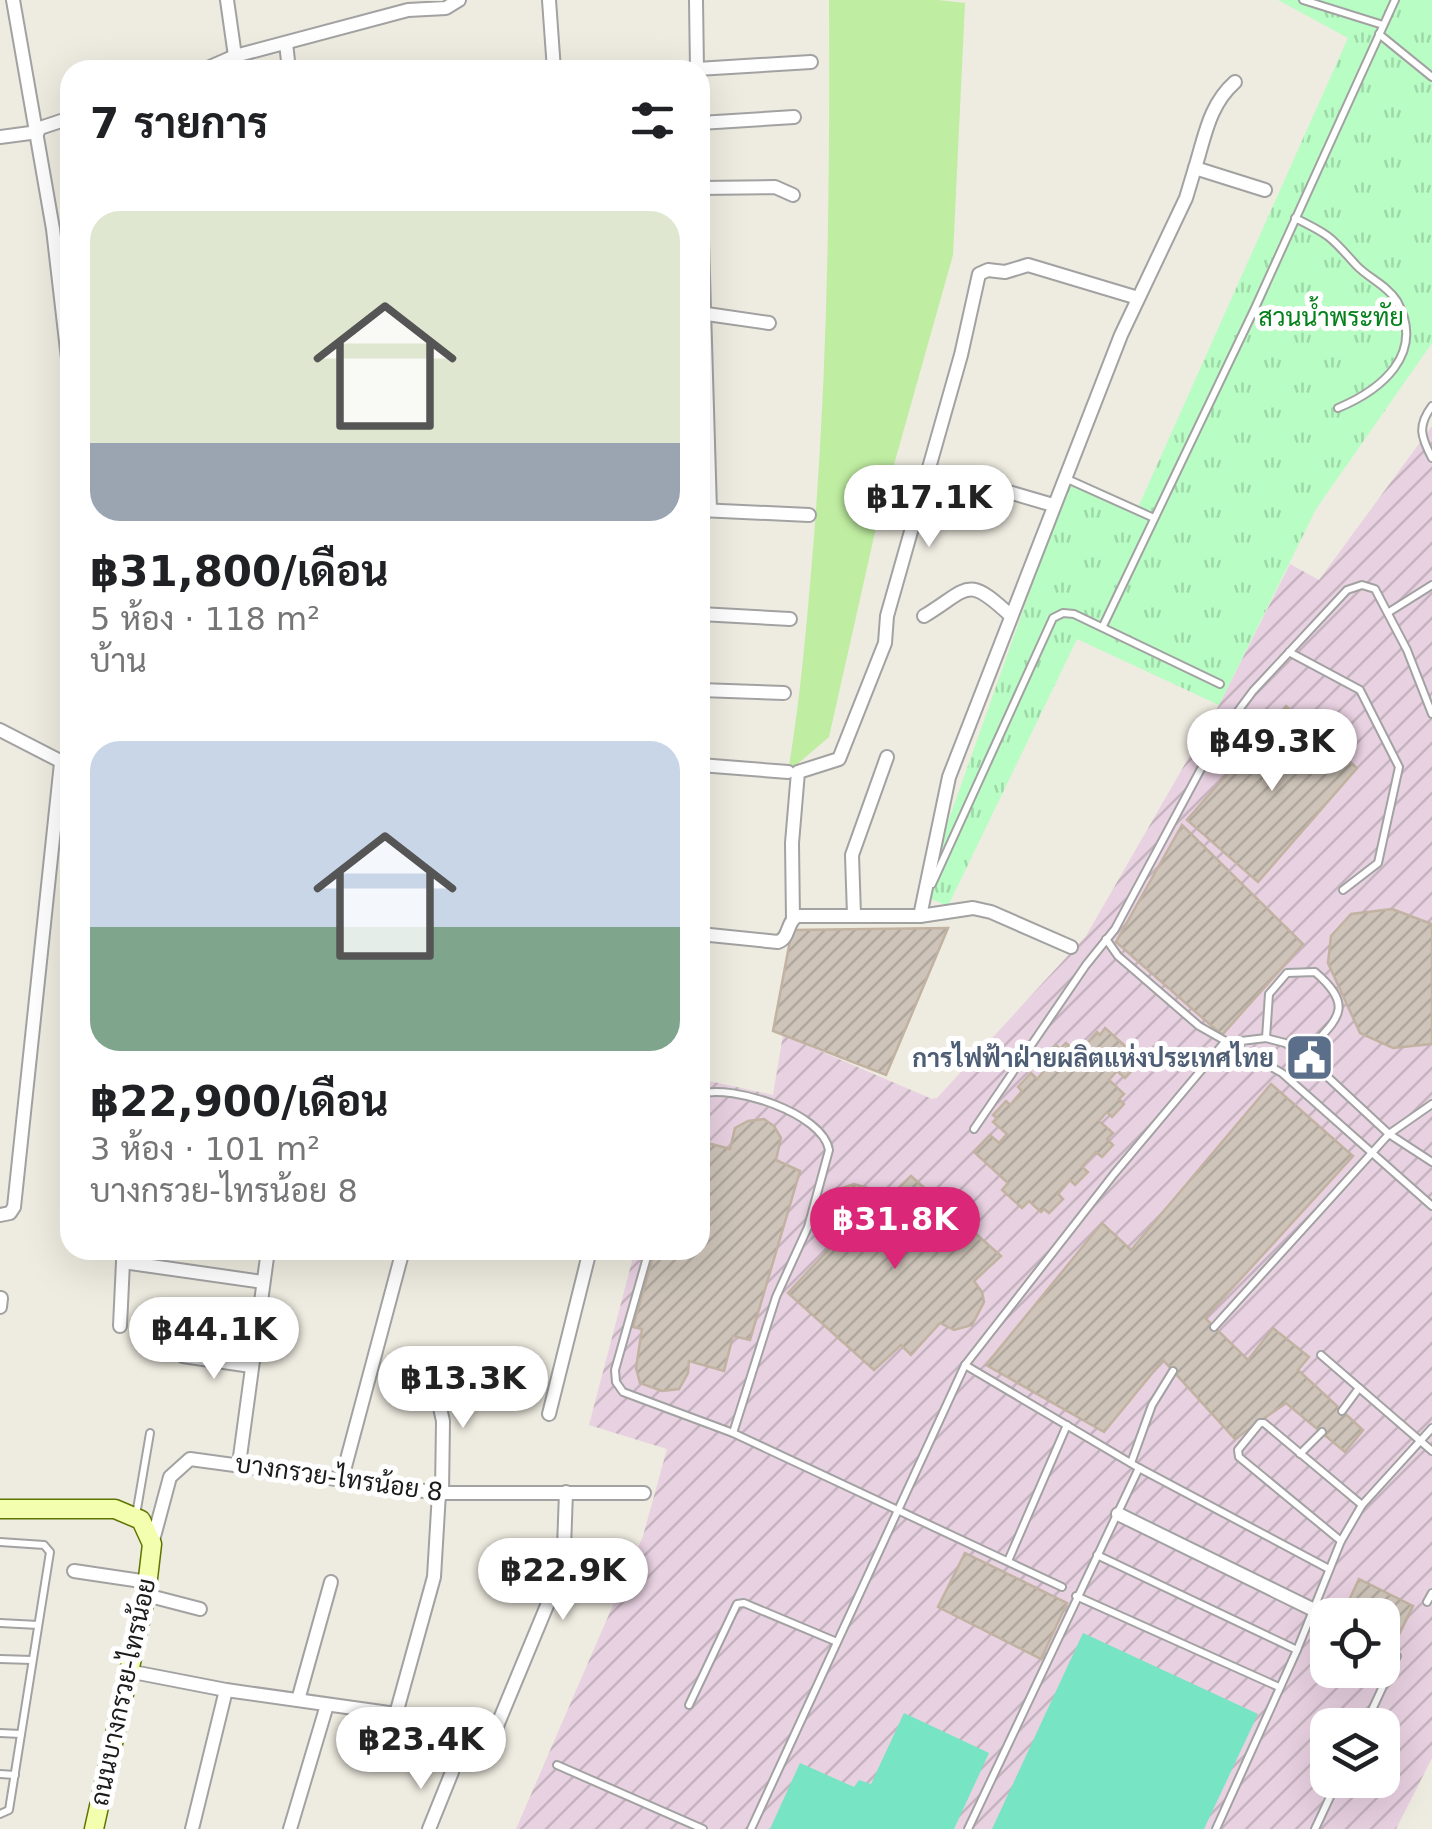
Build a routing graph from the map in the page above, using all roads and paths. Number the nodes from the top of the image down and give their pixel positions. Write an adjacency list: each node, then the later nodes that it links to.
1 (12, 0): 23 (street)
2 (227, 0): 11 (street)
3 (459, 0): 10 (street)
4 (549, 0): 14 (street)
5 (696, 0): 15 (street)
6 (1303, 0): 8 (lane)
7 (1396, 0): 8 (lane)
8 (1383, 25): 9 (lane)
9 (1378, 34): 18 (lane); 29 (lane)
10 (286, 43): 11 (street); 13 (street)
11 (236, 56): 12 (street)
12 (227, 60)
13 (288, 60)
14 (553, 60)
15 (697, 60)
16 (811, 62): 17 (street)
17 (710, 69)
18 (1432, 77)
19 (1234, 82): 25 (street)
20 (794, 116): 22 (street)
21 (60, 122): 23 (street)
22 (710, 122)
23 (37, 131): 24 (street); 31 (street)
24 (0, 137)
25 (1196, 168): 27 (street); 33 (street)
26 (710, 188): 28 (street)
27 (1265, 190)
28 (793, 194)
29 (1295, 218): 37 (lane); 44 (lane)
30 (60, 228): 31 (street)
31 (53, 229): 32 (street)
32 (60, 290)
33 (1138, 298): 39 (street); 66 (street)
34 (710, 315): 35 (street)
35 (770, 322)
36 (1432, 406): 38 (lane)
37 (1338, 408)
38 (1432, 458)
39 (1064, 478): 41 (street); 44 (lane)
40 (964, 479): 41 (street)
41 (1053, 505): 49 (street)
42 (710, 510): 43 (street)
43 (809, 515)
44 (1154, 518): 51 (lane)
45 (1432, 585): 46 (lane)
46 (1390, 612): 52 (lane); 56 (lane)
47 (710, 615): 50 (street)
48 (924, 616): 49 (street)
49 (1011, 616): 64 (street)
50 (790, 619)
51 (1103, 626): 53 (lane); 64 (lane)
52 (1289, 652): 63 (lane); 68 (lane)
53 (1220, 684)
54 (710, 690): 55 (street)
55 (784, 693)
56 (1432, 714)
57 (0, 730): 59 (street)
58 (888, 757): 65 (street)
59 (60, 761)
60 (710, 767): 61 (street)
61 (788, 772)
62 (60, 815): 80 (street)
63 (1343, 890)
64 (921, 909): 65 (street); 69 (street)
65 (854, 915): 66 (street)
66 (792, 919): 67 (street)
67 (710, 935)
68 (1106, 939): 71 (lane); 75 (lane)
69 (1071, 947)
70 (1266, 1038): 71 (lane); 72 (lane); 72 (lane)
71 (1224, 1043): 77 (lane); 94 (lane)
72 (1304, 1055): 76 (lane)
73 (710, 1094): 105 (lane)
74 (1432, 1104): 76 (lane)
75 (974, 1130)
76 (1389, 1134): 77 (lane); 78 (lane)
77 (1372, 1152): 79 (lane); 91 (lane)
78 (1432, 1162)
79 (1432, 1206)
80 (0, 1215)
81 (123, 1260): 90 (street)
82 (145, 1260): 87 (street)
83 (267, 1260): 87 (street)
84 (400, 1260): 111 (street)
85 (588, 1260): 100 (street)
86 (646, 1260): 105 (lane)
87 (264, 1282): 95 (street)
88 (1, 1298): 89 (street)
89 (0, 1307)
90 (120, 1326)
91 (1214, 1327)
92 (1321, 1355): 98 (lane)
93 (183, 1356): 95 (street)
94 (965, 1365): 101 (lane); 116 (lane)
95 (251, 1366): 109 (street)
96 (1173, 1371): 110 (lane)
97 (433, 1377): 114 (street)
98 (1360, 1388): 99 (lane); 106 (lane)
99 (1342, 1411)
100 (549, 1414)
101 (1067, 1425): 110 (lane); 124 (lane)
102 (1432, 1428): 106 (lane)
103 (1322, 1432): 108 (lane)
104 (150, 1433): 119 (lane)
105 (734, 1433): 116 (lane)
106 (1420, 1441): 107 (lane); 115 (lane)
107 (1432, 1451)
108 (1300, 1454): 115 (lane); 121 (lane)
109 (238, 1464): 111 (street, บางกรวย-ไทรน้อย 8); 122 (street, บางกรวย-ไทรน้อย 8)
110 (1135, 1466): 118 (lane); 125 (lane)
111 (342, 1478): 114 (street, บางกรวย-ไทรน้อย 8)
112 (566, 1492): 113 (street, บางกรวย-ไทรน้อย 8); 114 (street, บางกรวย-ไทรน้อย 8); 149 (street)
113 (644, 1493)
114 (441, 1494): 149 (street)
115 (1362, 1505): 121 (lane)
116 (896, 1507): 124 (lane); 139 (lane)
117 (0, 1509): 119 (main road)
118 (1118, 1514): 123 (lane); 134 (street)
119 (135, 1517): 122 (main road, ถนนบางกรวย-ไทรน้อย)
120 (0, 1542): 138 (lane)
121 (1341, 1542): 125 (lane)
122 (152, 1544): 129 (main road, ถนนบางกรวย-ไทรน้อย)
123 (1097, 1555): 131 (lane); 140 (lane)
124 (1008, 1561): 128 (lane)
125 (1330, 1569): 132 (lane)
126 (74, 1570): 129 (street)
127 (332, 1582): 146 (street)
128 (1062, 1587)
129 (147, 1588): 135 (street); 143 (main road, ถนนบางกรวย-ไทรน้อย)
130 (1432, 1593): 133 (lane)
131 (1076, 1596): 144 (lane); 164 (lane)
132 (1319, 1598)
133 (1427, 1602)
134 (1310, 1608)
135 (200, 1610)
136 (1310, 1619): 140 (lane)
137 (0, 1623): 138 (lane)
138 (38, 1624): 142 (lane)
139 (837, 1642): 148 (lane); 163 (lane)
140 (1296, 1650): 144 (lane)
141 (0, 1658): 142 (lane)
142 (32, 1660): 151 (lane)
143 (128, 1671): 145 (street); 158 (main road, ถนนบางกรวย-ไทรน้อย)
144 (1279, 1687): 165 (lane)
145 (226, 1690): 146 (street); 159 (street)
146 (298, 1700): 147 (street)
147 (327, 1705): 149 (street); 160 (street)
148 (689, 1705)
149 (396, 1714)
150 (0, 1732): 151 (lane)
151 (21, 1734): 155 (lane)
152 (557, 1764): 162 (lane)
153 (452, 1772): 161 (street)
154 (0, 1774): 155 (lane)
155 (15, 1775): 157 (lane)
156 (1330, 1798): 166 (lane)
157 (0, 1814)
158 (94, 1829)
159 (192, 1829)
160 (290, 1829)
161 (429, 1829)
162 (703, 1829)
163 (751, 1829)
164 (968, 1829)
165 (1216, 1829)
166 (1315, 1829)

